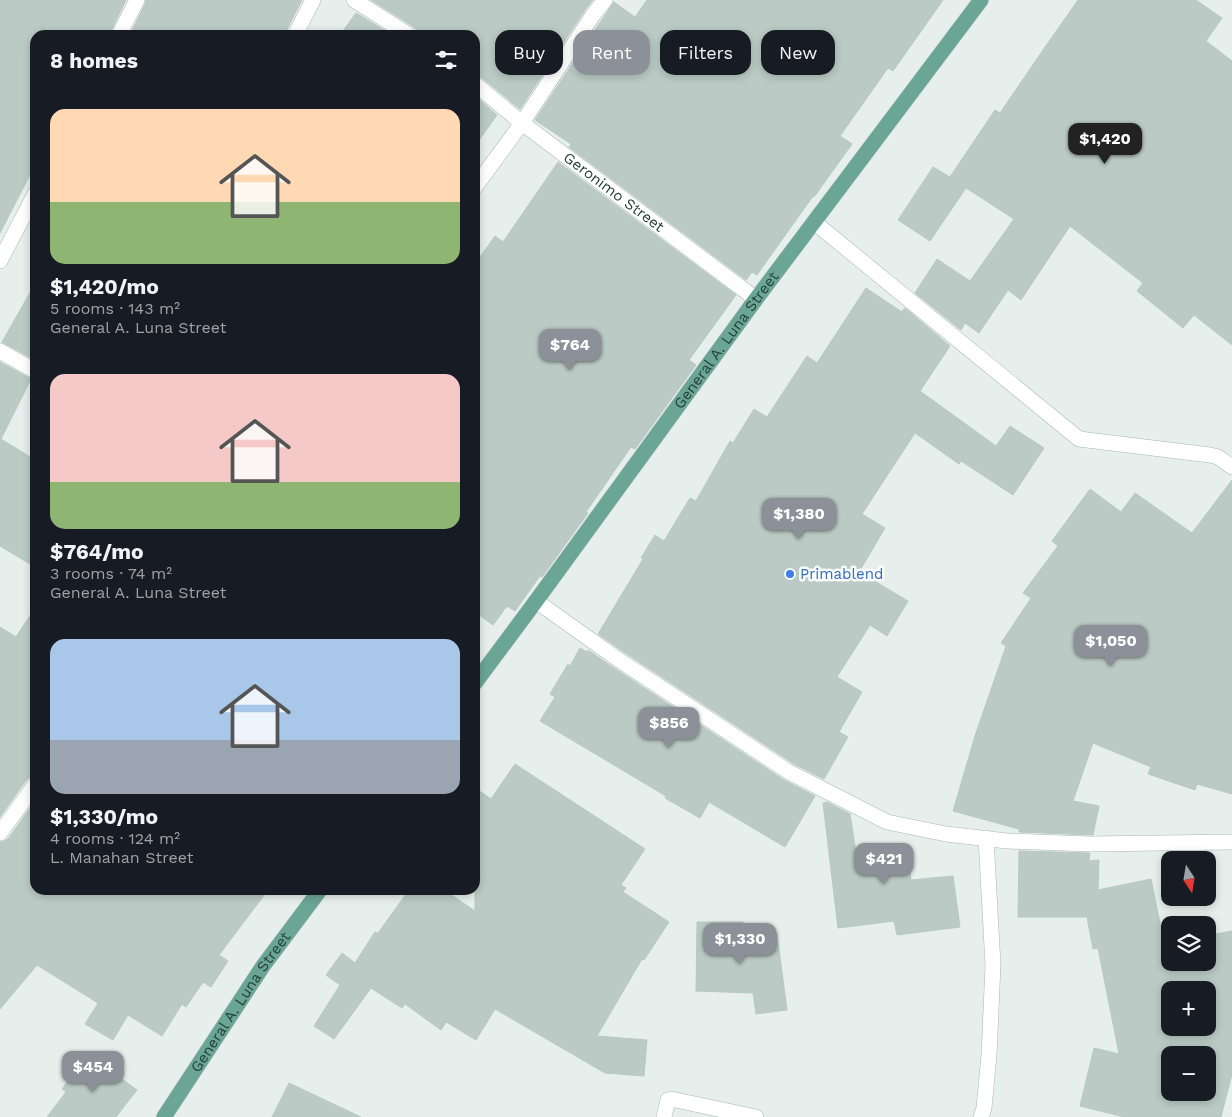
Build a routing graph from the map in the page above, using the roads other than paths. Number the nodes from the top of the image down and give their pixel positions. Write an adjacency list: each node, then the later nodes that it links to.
1 (137, 0): 6 (street)
2 (313, 0): 7 (street)
3 (354, 0): 8 (street)
4 (605, 0): 10 (street)
5 (981, 0): 13 (main road, General A. Luna Street)
6 (122, 30)
7 (297, 30)
8 (401, 30)
9 (480, 88): 10 (street, Geronimo Street)
10 (522, 123): 11 (street); 15 (street, Geronimo Street)
11 (480, 180)
12 (30, 204): 14 (street)
13 (814, 222): 15 (main road, General A. Luna Street); 18 (street)
14 (0, 261)
15 (756, 299): 19 (main road, General A. Luna Street)
16 (0, 351): 17 (street)
17 (30, 368)
18 (1232, 467)
19 (536, 601): 20 (main road, General A. Luna Street); 23 (street)
20 (480, 676)
21 (30, 792): 22 (street)
22 (0, 833)
23 (986, 838): 24 (street); 29 (street)
24 (1232, 842)
25 (316, 895): 26 (main road, General A. Luna Street)
26 (164, 1117)
27 (664, 1117): 28 (street)
28 (756, 1117)
29 (981, 1117)

